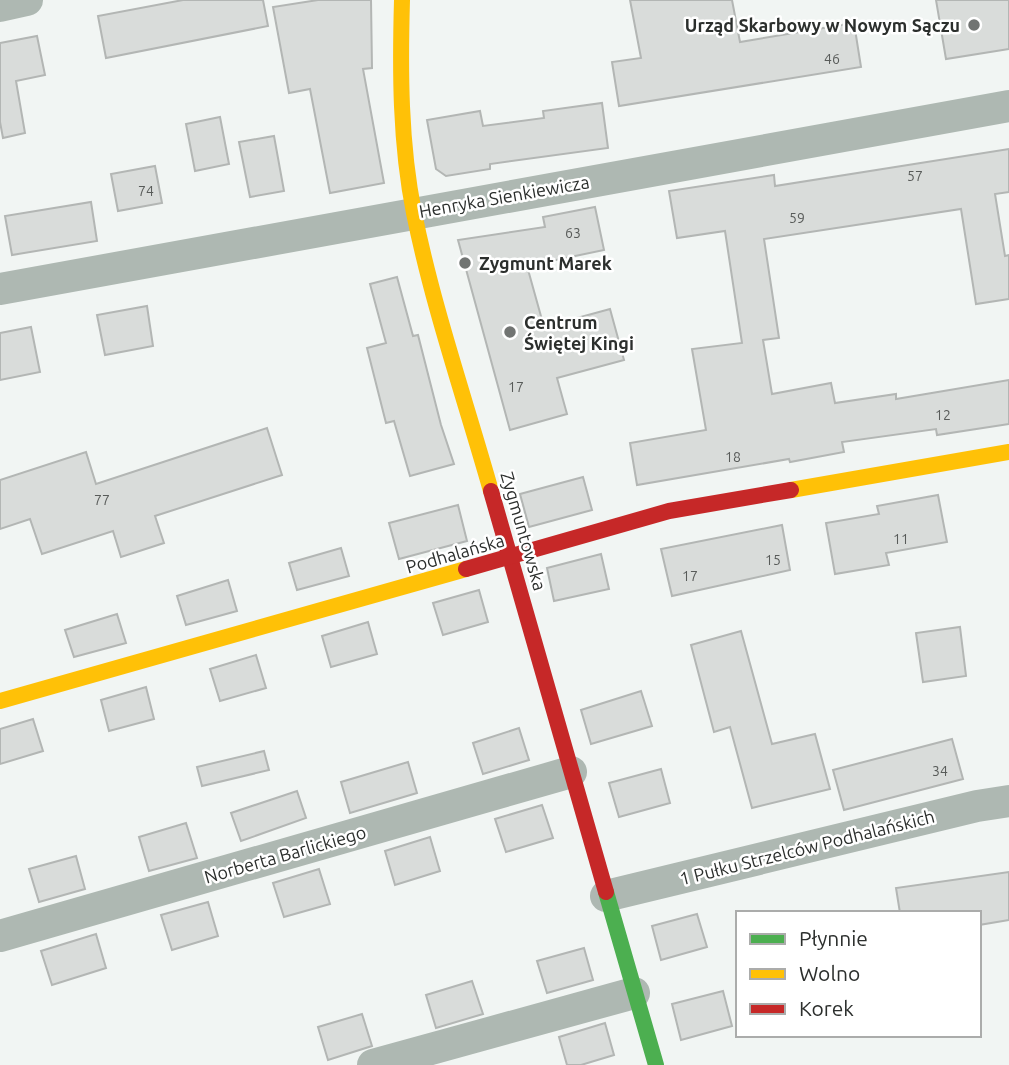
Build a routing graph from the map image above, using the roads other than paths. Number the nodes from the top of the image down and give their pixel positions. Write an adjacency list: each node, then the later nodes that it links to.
1 (27, 0): 3 (street)
2 (402, 0): 5 (main road, Zygmuntowska)
3 (0, 6)
4 (1009, 106): 5 (street, Henryka Sienkiewicza)
5 (414, 212): 6 (street, Henryka Sienkiewicza); 8 (main road, Zygmuntowska)
6 (0, 289)
7 (1009, 452): 8 (main road, Podhalańska)
8 (512, 558): 9 (main road, Podhalańska); 10 (main road, Zygmuntowska)
9 (0, 701)
10 (571, 772): 12 (main road, Zygmuntowska); 13 (street, Norberta Barlickiego)
11 (1009, 801): 12 (street, 1 Pułku Strzelców Podhalańskich)
12 (606, 897): 14 (main road, Zygmuntowska)
13 (0, 936)
14 (635, 993): 15 (street); 17 (main road, Zygmuntowska)
15 (415, 1059): 16 (street)
16 (373, 1065)
17 (656, 1065)

